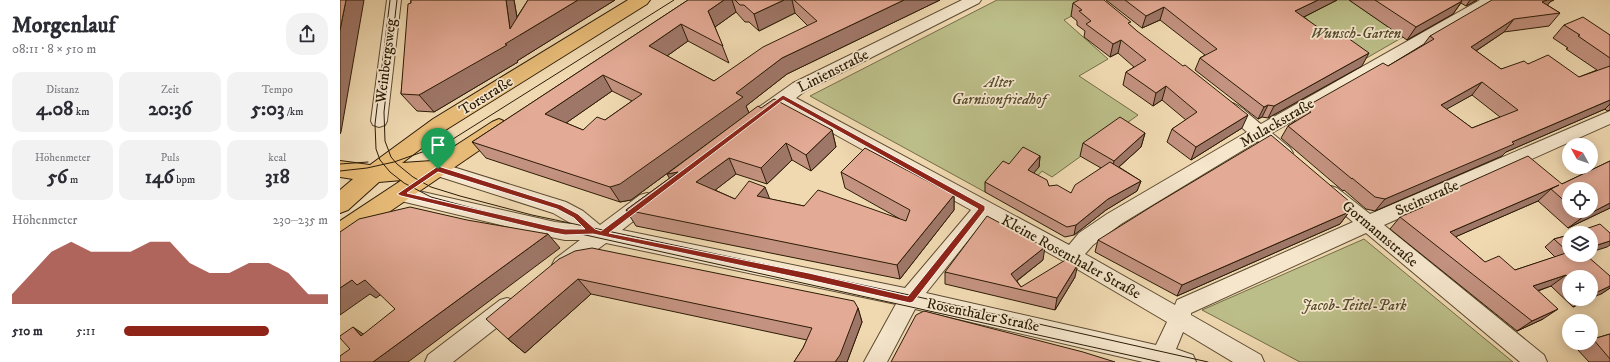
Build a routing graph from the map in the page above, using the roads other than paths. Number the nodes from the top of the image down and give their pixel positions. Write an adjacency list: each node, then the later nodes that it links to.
1 (394, 0): 11 (street, Weinbergsweg)
2 (641, 0): 17 (main road, Torstraße)
3 (974, 0): 7 (street, Linienstraße)
4 (1491, 0): 6 (street, Mulackstraße)
5 (1452, 4): 6 (street)
6 (1467, 15): 13 (street, Mulackstraße)
7 (783, 98): 12 (street, Linienstraße); 22 (street, Kleine Rosenthaler Straße)
8 (1218, 99): 13 (street)
9 (1610, 117): 23 (street, Steinstraße)
10 (513, 118): 16 (main road)
11 (379, 122)
12 (745, 126)
13 (1260, 132): 14 (street); 26 (street, Mulackstraße)
14 (1298, 165)
15 (340, 169): 17 (main road)
16 (438, 169): 17 (main road); 20 (main road); 25 (street)
17 (374, 174): 20 (main road); 21 (main road, Torstraße)
18 (1320, 184): 23 (street, Gormannstraße)
19 (662, 188): 25 (street)
20 (401, 194): 24 (main road); 25 (street, Rosenthaler Straße)
21 (340, 204)
22 (983, 208): 26 (street, Kleine Rosenthaler Straße); 29 (street)
23 (1367, 224): 30 (street, Steinstraße); 36 (street, Gormannstraße)
24 (340, 233)
25 (598, 233): 27 (street); 29 (street, Rosenthaler Straße)
26 (1072, 256): 30 (street, Kleine Rosenthaler Straße)
27 (547, 277)
28 (522, 296): 32 (street)
29 (910, 300): 31 (street, Rosenthaler Straße); 33 (street)
30 (1178, 319): 31 (street, Steinstraße); 35 (street, Kleine Rosenthaler Straße)
31 (1162, 356): 34 (street, Rosenthaler Straße)
32 (436, 362)
33 (875, 362)
34 (1185, 362)
35 (1253, 362)
36 (1536, 362)

